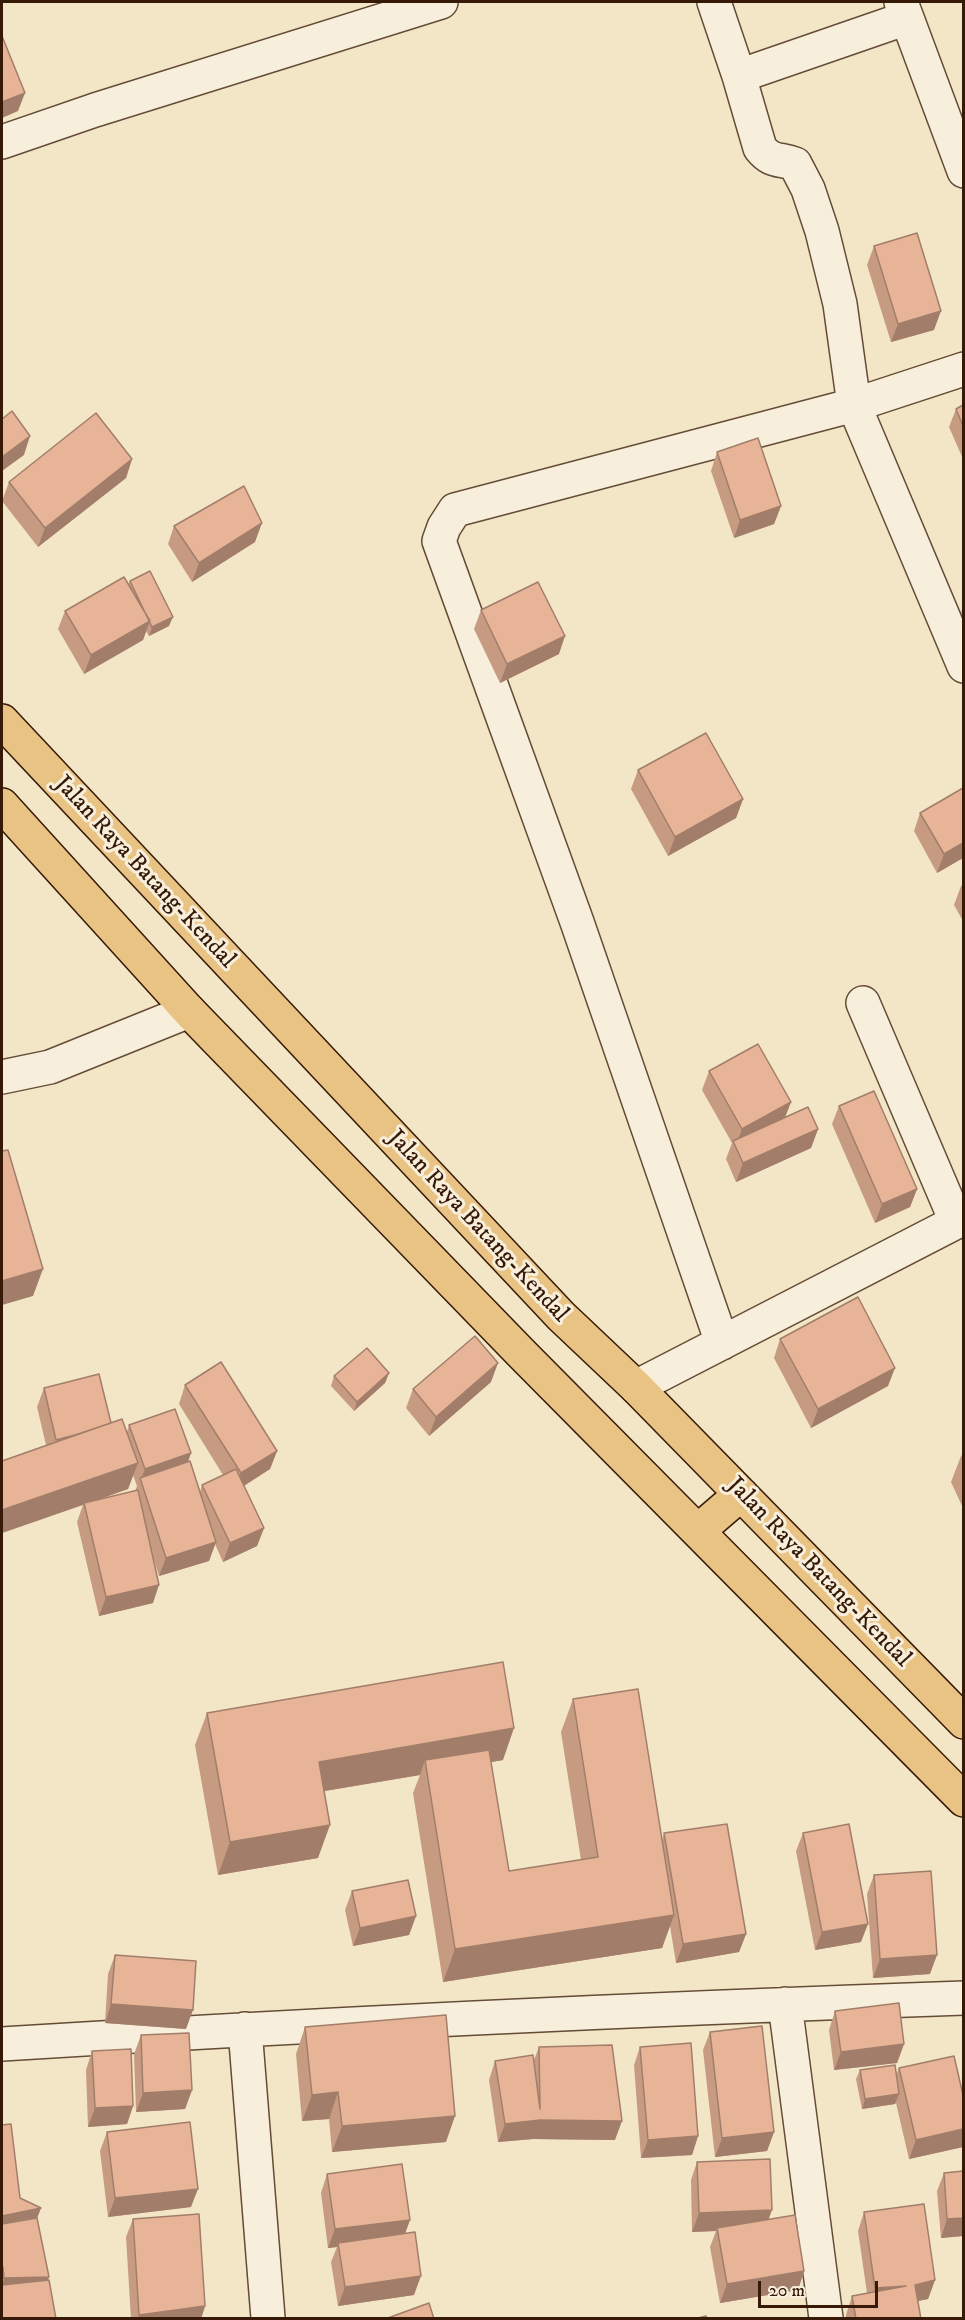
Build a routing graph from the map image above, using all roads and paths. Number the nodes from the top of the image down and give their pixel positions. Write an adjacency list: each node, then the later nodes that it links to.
1 (441, 2): 4 (street)
2 (714, 2): 5 (street)
3 (904, 10): 5 (street); 7 (street)
4 (364, 13): 6 (street)
5 (739, 76): 9 (street)
6 (2, 142)
7 (963, 171)
8 (963, 369): 9 (street)
9 (854, 405): 10 (street); 17 (street)
10 (963, 666)
11 (2, 721): 18 (highway, Jalan Raya Batang-Kendal)
12 (2, 805): 14 (highway)
13 (863, 1003): 16 (street)
14 (189, 1011): 15 (street); 20 (highway)
15 (2, 1077)
16 (960, 1219): 17 (street)
17 (722, 1344): 18 (street)
18 (636, 1387): 19 (highway, Jalan Raya Batang-Kendal)
19 (741, 1494): 20 (highway); 21 (highway, Jalan Raya Batang-Kendal)
20 (698, 1531): 22 (highway)
21 (963, 1722)
22 (963, 1800)
23 (963, 1998): 24 (street)
24 (785, 2004): 25 (street); 28 (street)
25 (245, 2029): 26 (street); 27 (street)
26 (2, 2043)
27 (268, 2319)
28 (826, 2319)

